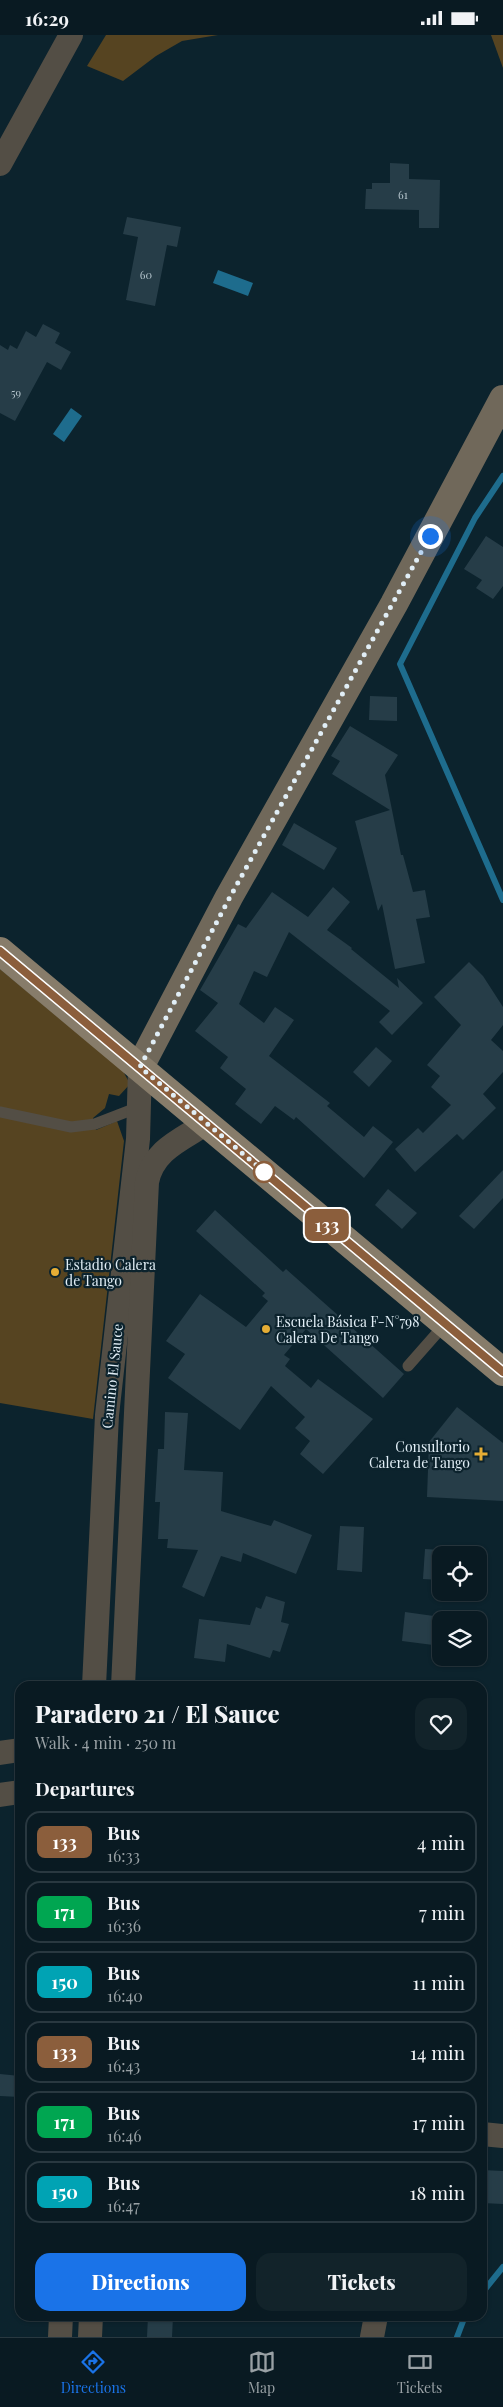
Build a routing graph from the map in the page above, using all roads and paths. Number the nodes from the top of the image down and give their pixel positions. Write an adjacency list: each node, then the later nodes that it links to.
1 (71, 35): 2 (street)
2 (0, 165)
3 (503, 399): 5 (street)
4 (0, 951): 5 (main road)
5 (140, 1067): 6 (street, Camino El Sauce); 8 (main road)
6 (139, 1107): 7 (lane); 9 (street, Camino El Sauce)
7 (0, 1112)
8 (207, 1123): 10 (street, Camino El Sauce); 11 (main road)
9 (138, 1139): 10 (street); 14 (street, Camino El Sauce)
10 (162, 1153): 15 (street, Camino El Sauce)
11 (445, 1324): 12 (lane); 13 (main road)
12 (408, 1366)
13 (503, 1372)
14 (94, 1681)
15 (123, 1681)
16 (15, 1751): 17 (street)
17 (0, 1753)
18 (15, 1793): 19 (street)
19 (0, 1795)
20 (487, 2134): 21 (street)
21 (503, 2136)
22 (61, 2321): 25 (street)
23 (91, 2321): 26 (street)
24 (375, 2321): 27 (street)
25 (60, 2337)
26 (90, 2337)
27 (372, 2337)

